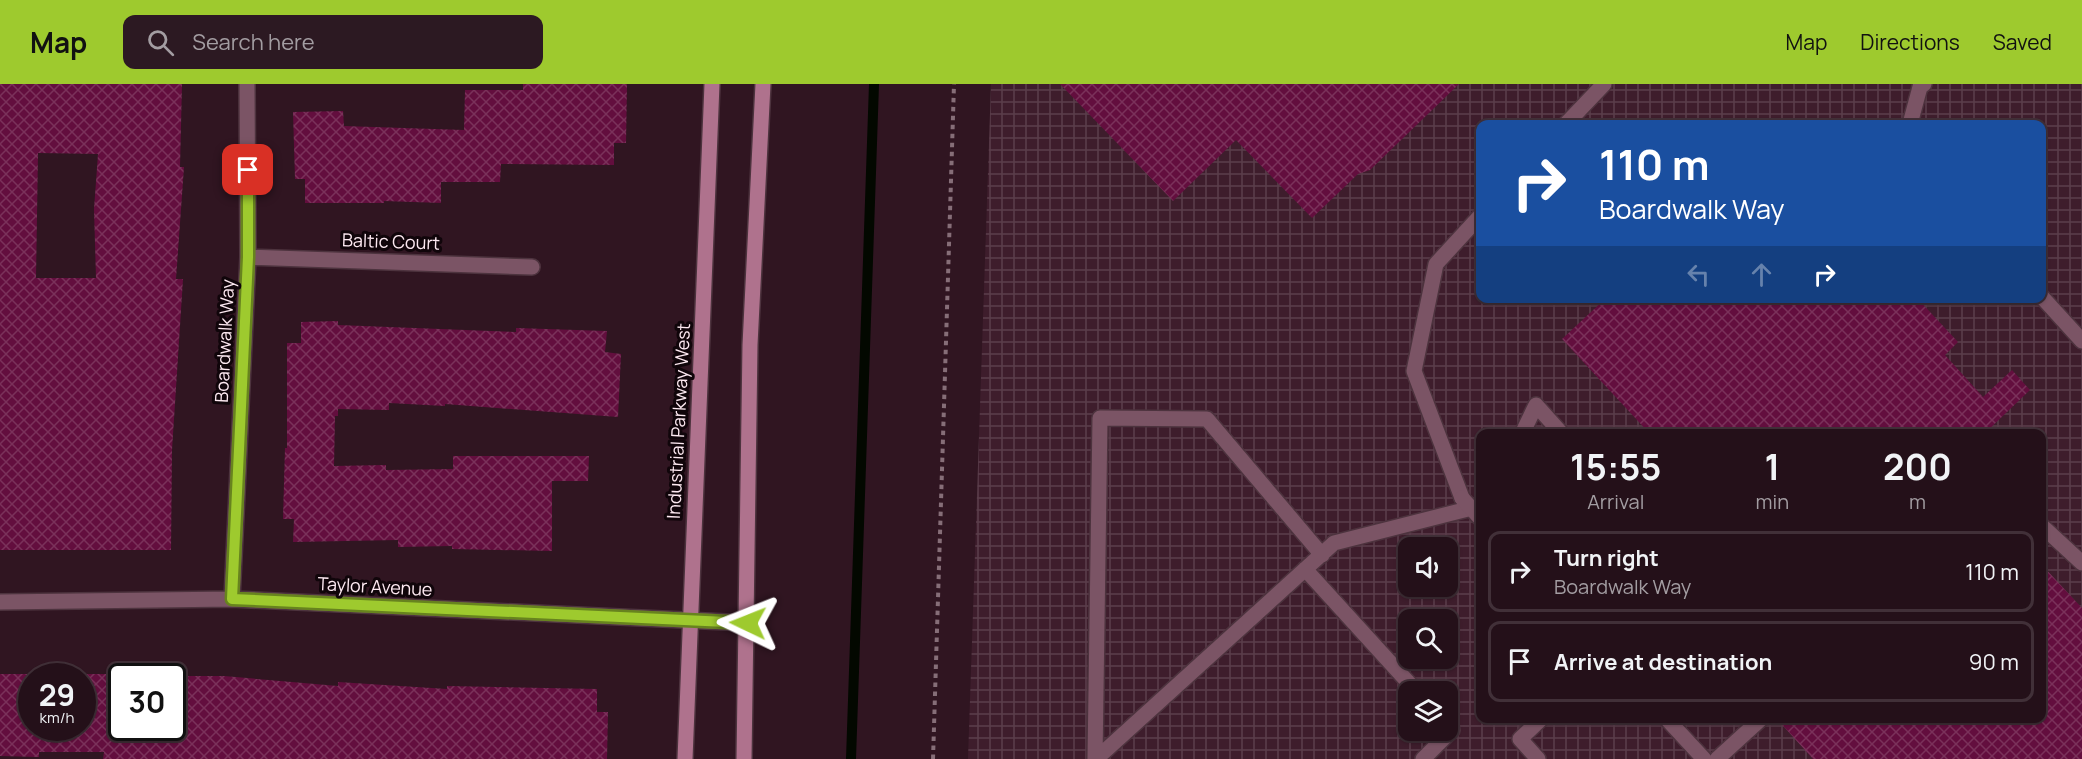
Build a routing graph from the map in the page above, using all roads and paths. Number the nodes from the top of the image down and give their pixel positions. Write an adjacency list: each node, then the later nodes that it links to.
1 (247, 84): 10 (street, Boardwalk Way)
2 (712, 84): 23 (main road, Industrial Parkway West)
3 (763, 84): 24 (main road)
4 (954, 84): 32 (path)
5 (1604, 84): 7 (street)
6 (1924, 84): 8 (street)
7 (1570, 120)
8 (1911, 120)
9 (1476, 220): 16 (street)
10 (248, 257): 11 (street, Baltic Court); 21 (street, Boardwalk Way)
11 (532, 267)
12 (2046, 301): 13 (street)
13 (2082, 341)
14 (1524, 429): 15 (street)
15 (1558, 429)
16 (1472, 508): 18 (street)
17 (2046, 530): 19 (street)
18 (1322, 555): 20 (street); 33 (street)
19 (2082, 563)
20 (1305, 569): 25 (street); 33 (street)
21 (232, 599): 22 (street, Taylor Avenue); 23 (street, Taylor Avenue)
22 (0, 602)
23 (690, 621): 24 (street, Taylor Avenue); 30 (main road, Industrial Parkway West)
24 (748, 623): 31 (main road)
25 (1407, 681)
26 (1537, 723): 35 (street)
27 (1671, 723): 36 (street)
28 (1757, 723): 37 (street)
29 (1441, 741): 34 (street)
30 (685, 759)
31 (744, 759)
32 (933, 759)
33 (1096, 759)
34 (1423, 759)
35 (1538, 759)
36 (1704, 759)
37 (1717, 759)

